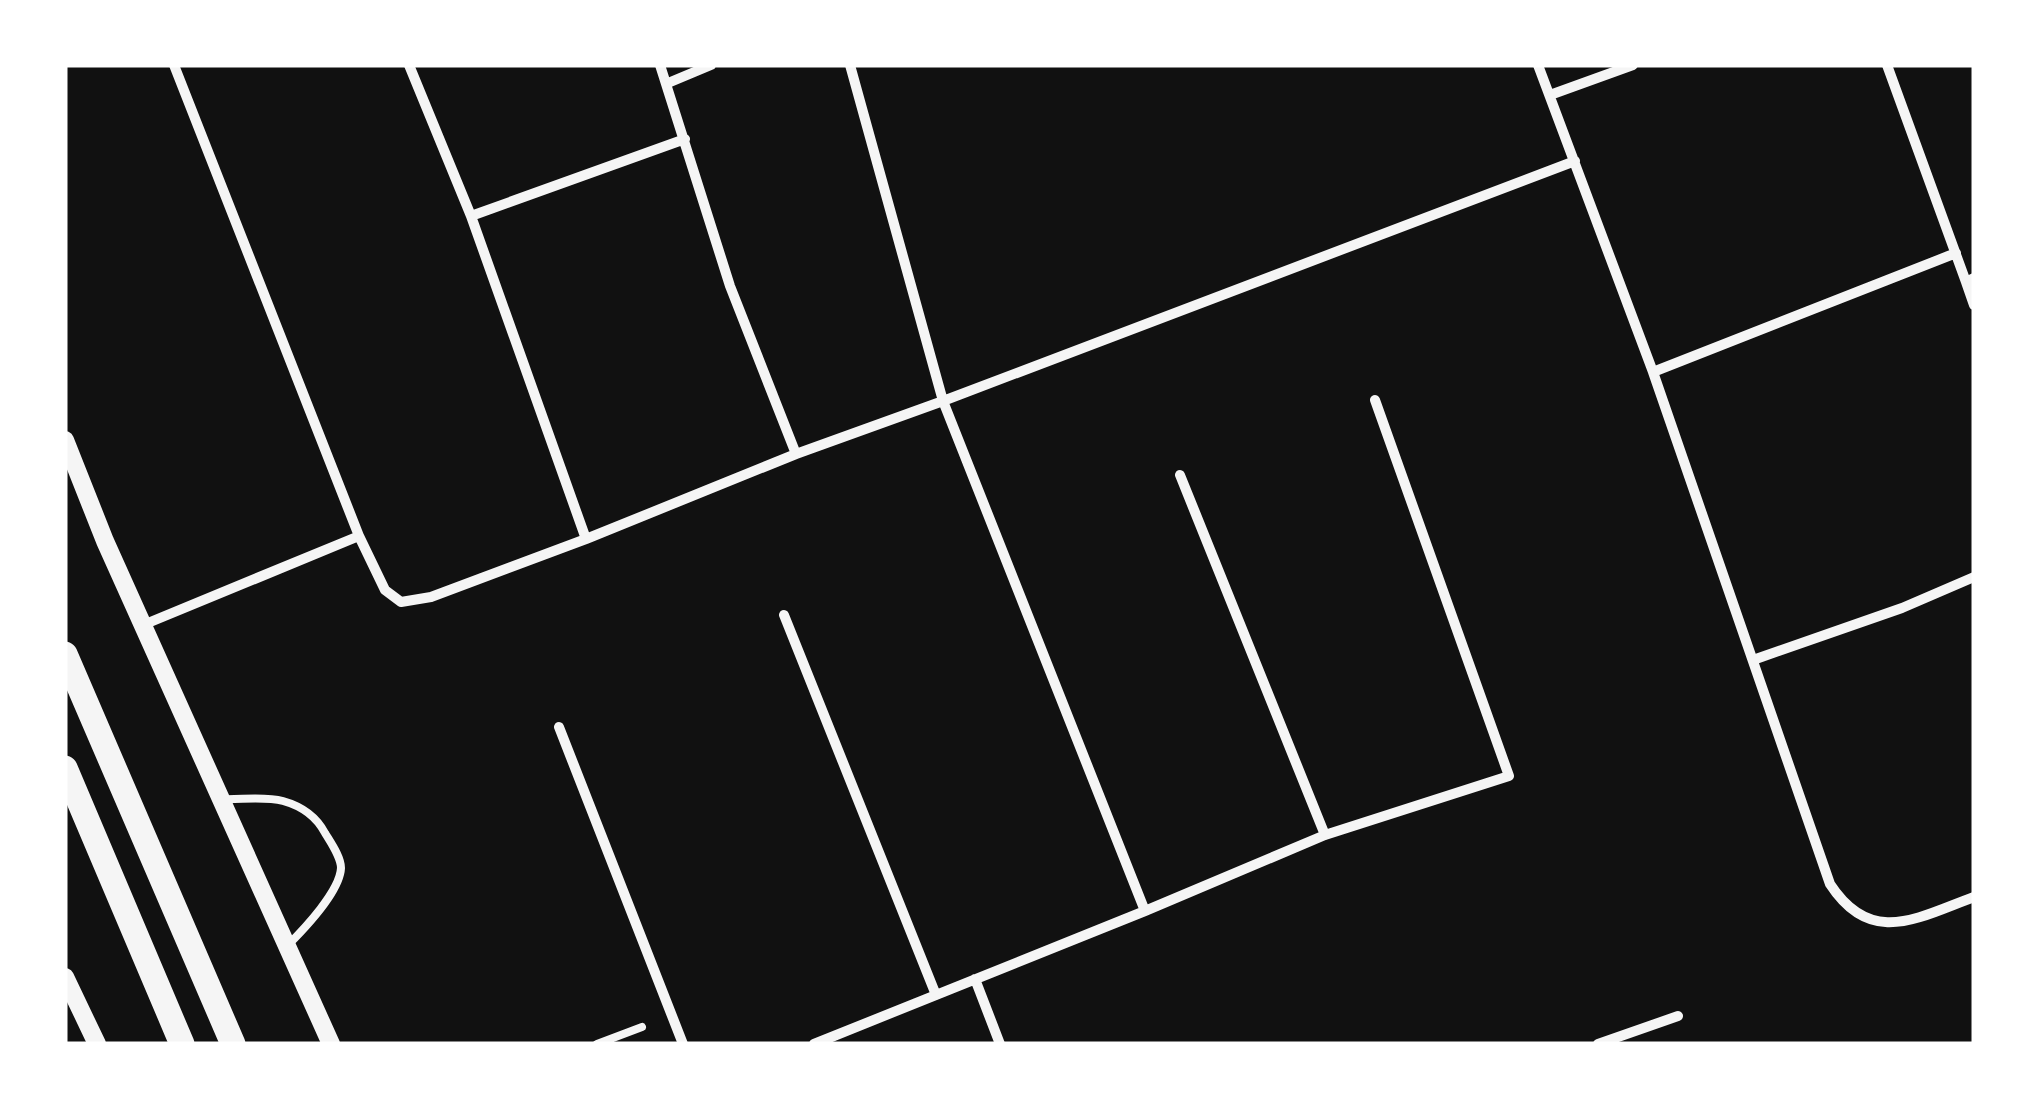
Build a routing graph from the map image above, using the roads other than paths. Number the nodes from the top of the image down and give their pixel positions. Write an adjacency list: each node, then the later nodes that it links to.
1 (174, 65): 23 (street)
2 (409, 65): 13 (street)
3 (660, 65): 9 (street)
4 (710, 65): 9 (street)
5 (850, 65): 19 (street)
6 (1538, 65): 10 (street)
7 (1633, 65): 10 (street)
8 (1887, 65): 14 (street)
9 (668, 83): 11 (street)
10 (1550, 95): 12 (street)
11 (685, 139): 13 (street); 21 (street)
12 (1575, 161): 17 (street); 19 (street)
13 (470, 216): 24 (street)
14 (1956, 253): 15 (street); 17 (street)
15 (1970, 280): 16 (street)
16 (1974, 306)
17 (1653, 372): 29 (street)
18 (1375, 400): 33 (street)
19 (943, 402): 21 (street); 35 (street)
20 (65, 440): 27 (street)
21 (796, 454): 24 (street)
22 (1180, 475): 33 (street)
23 (359, 536): 24 (street); 27 (street)
24 (586, 539)
25 (1974, 577): 29 (street)
26 (784, 614): 39 (street)
27 (142, 625): 32 (street)
28 (65, 654): 44 (highway)
29 (1754, 660): 34 (street)
30 (558, 726): 47 (street)
31 (65, 768): 43 (highway)
32 (221, 799): 36 (street); 36 (lane)
33 (1325, 835): 35 (street)
34 (1974, 897)
35 (1146, 911): 38 (street)
36 (286, 946): 45 (street)
37 (65, 976): 42 (street)
38 (976, 979): 39 (street); 49 (street)
39 (936, 995): 48 (street)
40 (1678, 1016): 50 (street)
41 (642, 1027): 46 (lane)
42 (96, 1044)
43 (182, 1044)
44 (232, 1044)
45 (331, 1044)
46 (598, 1044)
47 (683, 1044)
48 (814, 1044)
49 (1000, 1044)
50 (1598, 1044)

